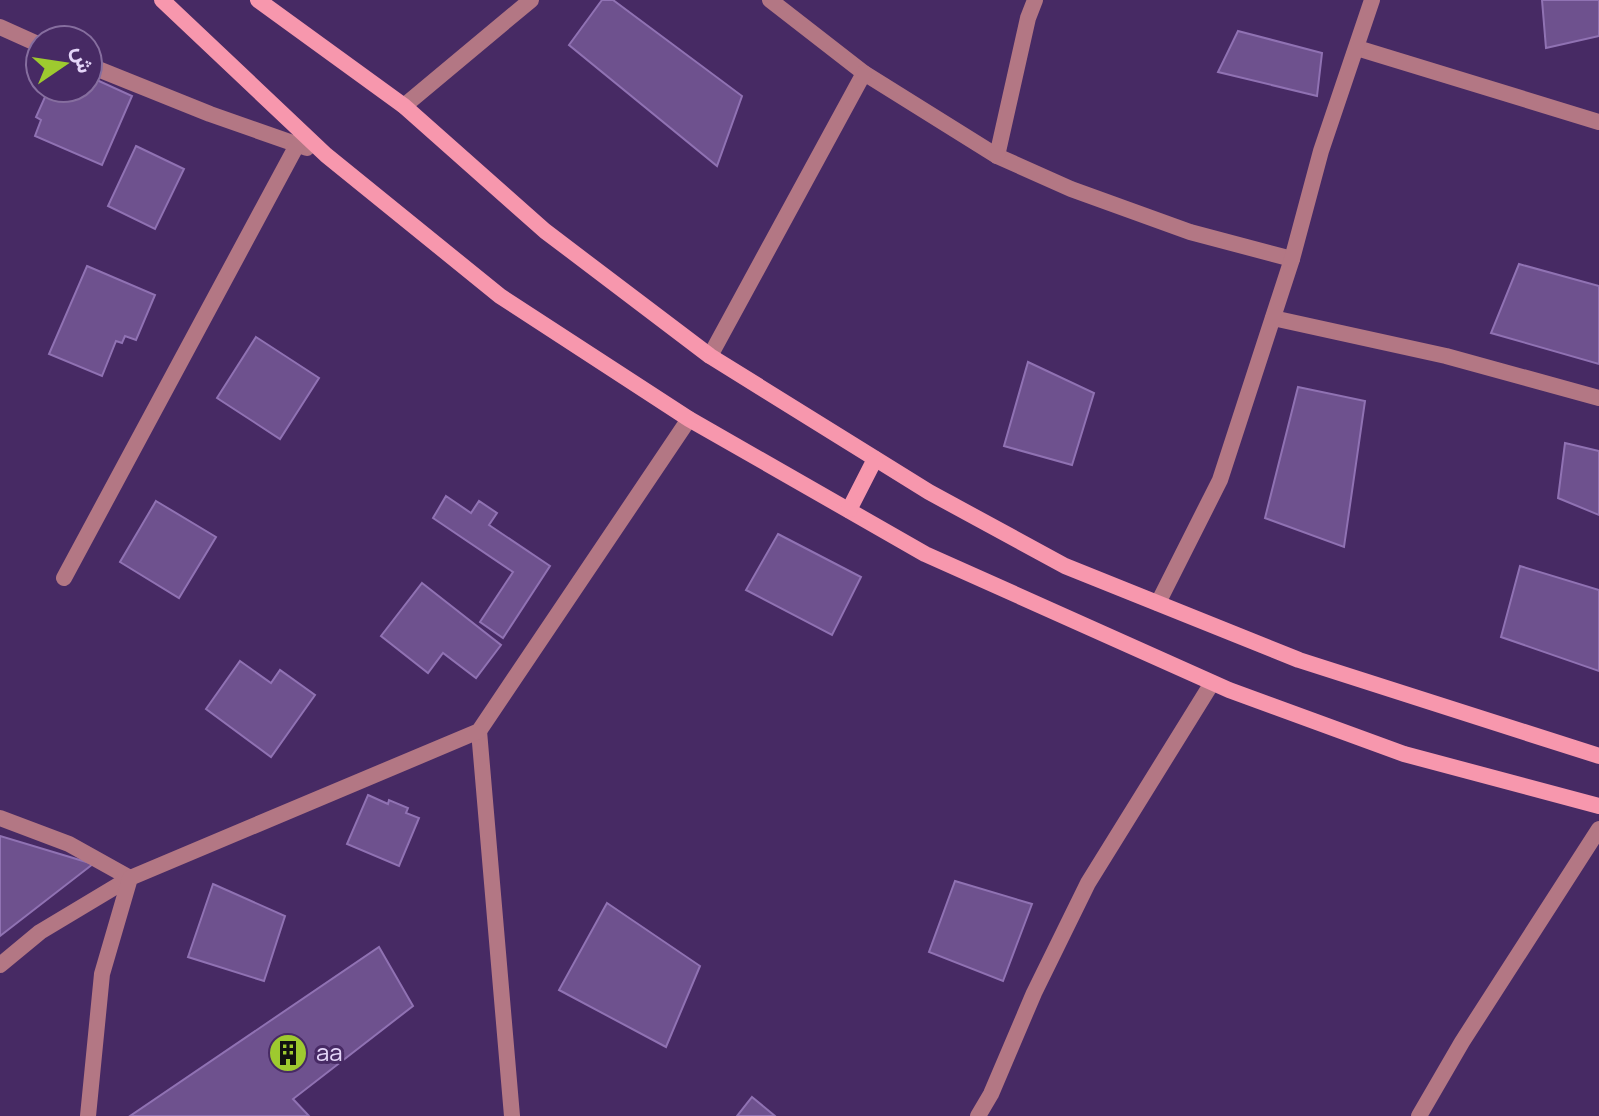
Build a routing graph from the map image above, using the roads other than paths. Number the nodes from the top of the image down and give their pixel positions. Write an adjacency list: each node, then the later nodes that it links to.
1 (162, 0): 15 (main road)
2 (258, 0): 12 (main road)
3 (531, 0): 12 (street)
4 (770, 0): 11 (street)
5 (1035, 0): 16 (street)
6 (1372, 0): 9 (street)
7 (0, 27): 8 (street)
8 (24, 38)
9 (1357, 48): 13 (street); 17 (street)
10 (104, 71): 14 (street)
11 (864, 73): 16 (street); 19 (street)
12 (404, 106): 19 (main road)
13 (1599, 122)
14 (297, 145): 15 (street); 24 (street)
15 (326, 155): 21 (main road)
16 (997, 156): 17 (street)
17 (1292, 259): 18 (street)
18 (1273, 318): 20 (street); 25 (street)
19 (710, 356): 22 (main road)
20 (1599, 398)
21 (689, 419): 23 (main road); 27 (street)
22 (875, 459): 23 (main road); 25 (main road)
23 (849, 510): 26 (main road)
24 (64, 578)
25 (1158, 603): 28 (main road)
26 (1212, 683): 29 (main road); 36 (street)
27 (479, 731): 32 (street); 35 (street)
28 (1599, 756)
29 (1599, 806)
30 (0, 818): 32 (street)
31 (1599, 829): 37 (street)
32 (130, 878): 33 (street); 34 (street)
33 (0, 965)
34 (88, 1116)
35 (512, 1116)
36 (978, 1116)
37 (1419, 1116)

